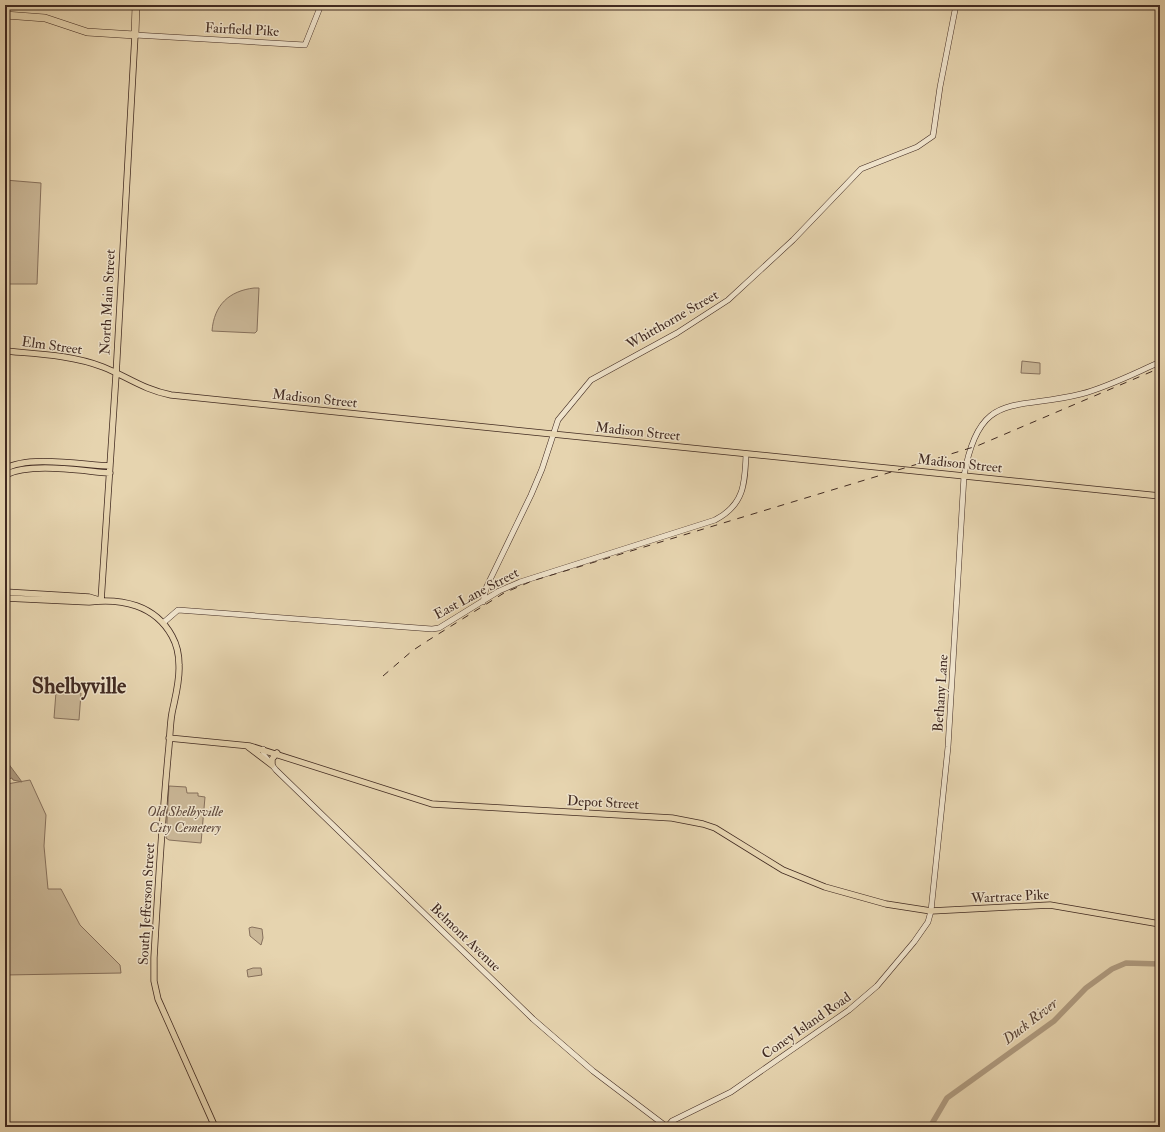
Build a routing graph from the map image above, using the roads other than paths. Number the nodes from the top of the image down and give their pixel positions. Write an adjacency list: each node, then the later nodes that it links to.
1 (136, 5): 5 (highway, North Main Street)
2 (321, 5): 5 (street, Fairfield Pike)
3 (956, 5): 9 (street, Whitthorne Street)
4 (5, 15): 5 (highway)
5 (135, 35): 8 (main road, North Main Street)
6 (5, 351): 8 (main road, Elm Street)
7 (1160, 362): 14 (street)
8 (116, 375): 9 (main road, Madison Street); 12 (main road, North Main Street)
9 (553, 434): 10 (main road, Madison Street); 19 (street, Whitthorne Street)
10 (746, 454): 14 (main road, Madison Street); 19 (street, East Lane Street)
11 (5, 469): 12 (main road)
12 (110, 469): 13 (main road); 18 (main road, North Main Street)
13 (5, 475)
14 (964, 476): 15 (main road, Madison Street); 26 (street, Bethany Lane)
15 (1160, 496)
16 (5, 592): 18 (main road)
17 (5, 598): 18 (main road)
18 (101, 601): 20 (main road)
19 (483, 602): 20 (street, East Lane Street)
20 (163, 623): 21 (main road, South Jefferson Street)
21 (169, 738): 22 (main road, Depot Street); 28 (main road, South Jefferson Street)
22 (245, 745): 23 (main road, Depot Street); 25 (main road)
23 (263, 749): 24 (main road, Depot Street); 25 (street, Belmont Avenue)
24 (277, 753): 25 (main road); 26 (main road, Depot Street)
25 (272, 765): 29 (street, Belmont Avenue)
26 (931, 911): 27 (main road, Wartrace Pike); 29 (street, Coney Island Road)
27 (1160, 924)
28 (215, 1127)
29 (667, 1127)

